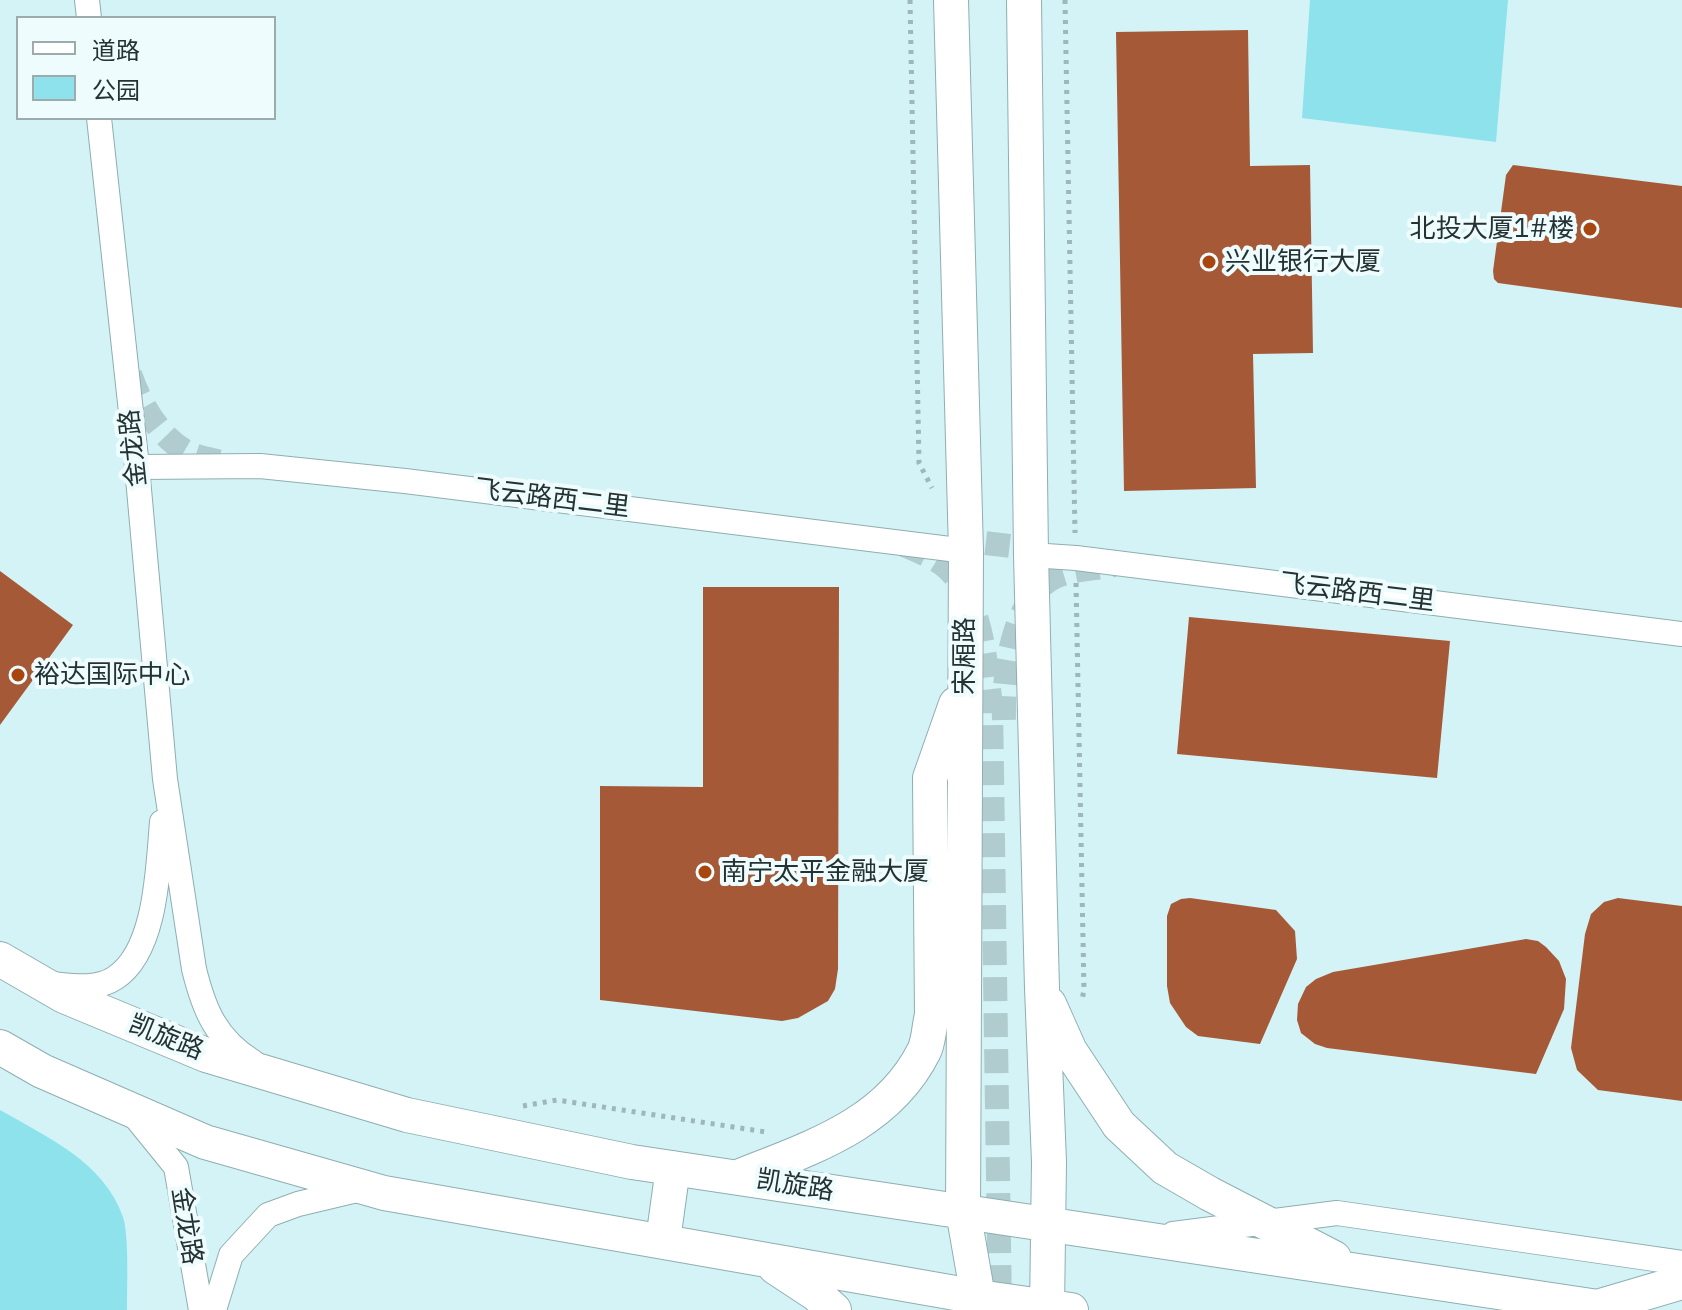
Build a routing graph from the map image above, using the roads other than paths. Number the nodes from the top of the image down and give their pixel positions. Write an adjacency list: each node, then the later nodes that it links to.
1 (951, 0): 5 (main road, 宋厢路)
2 (1024, 0): 6 (main road)
3 (99, 120): 4 (street, 金龙路)
4 (137, 467): 5 (street, 飞云路西二里); 9 (street, 金龙路)
5 (966, 551): 8 (main road, 宋厢路)
6 (1031, 555): 7 (street, 飞云路西二里); 12 (main road)
7 (1682, 634)
8 (965, 677): 17 (main road); 19 (main road, 宋厢路)
9 (165, 779): 11 (street, 金龙路); 14 (street, 金龙路)
10 (0, 959): 11 (main road, 凯旋路)
11 (42, 983): 14 (main road, 凯旋路)
12 (1042, 988): 20 (main road); 21 (main road)
13 (0, 1047): 15 (main road)
14 (275, 1076): 16 (main road, 凯旋路)
15 (129, 1109): 18 (main road); 31 (street, 金龙路)
16 (673, 1168): 17 (main road, 凯旋路); 23 (main road)
17 (737, 1177): 19 (main road, 凯旋路)
18 (368, 1188): 23 (main road); 32 (street, 金龙路)
19 (963, 1211): 21 (main road, 凯旋路); 28 (main road, 宋厢路)
20 (1265, 1223): 22 (street); 25 (street); 26 (main road)
21 (1047, 1224): 22 (main road, 凯旋路); 30 (main road)
22 (1146, 1238): 26 (main road, 凯旋路)
23 (663, 1240): 24 (main road)
24 (761, 1258): 28 (main road); 33 (main road)
25 (1682, 1263)
26 (1360, 1271): 29 (main road, 凯旋路)
27 (1682, 1282): 29 (main road)
28 (978, 1303): 30 (main road)
29 (1608, 1308)
30 (1055, 1309)
31 (201, 1310)
32 (214, 1310)
33 (834, 1310)

